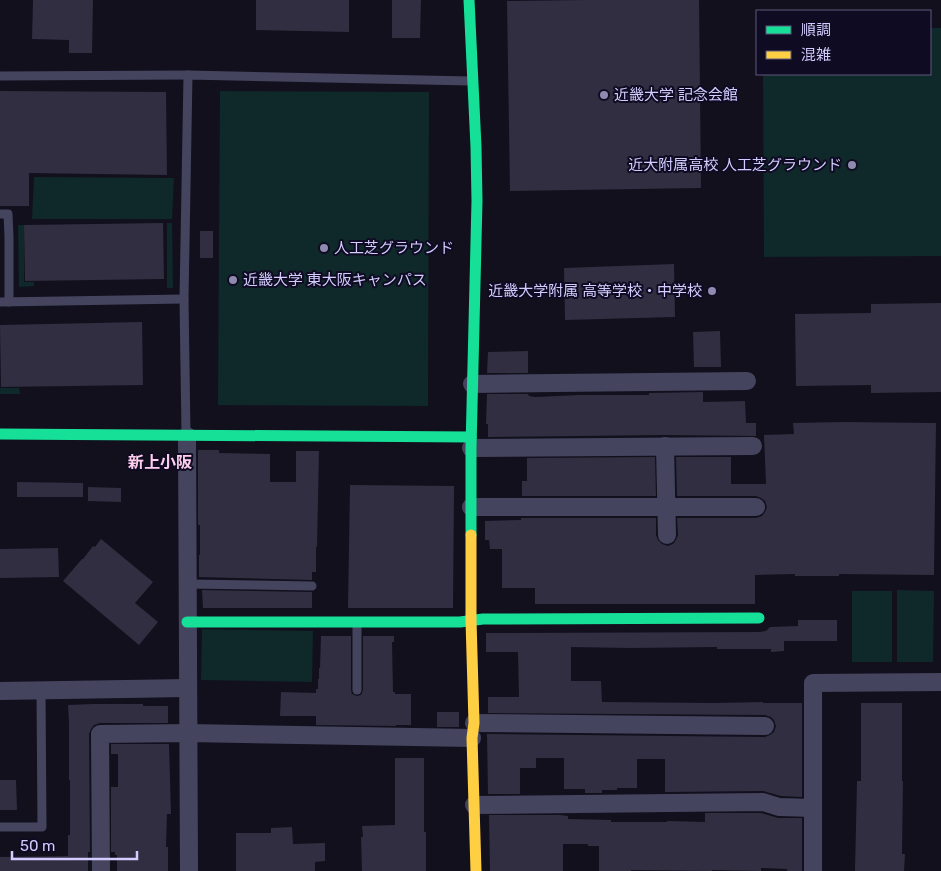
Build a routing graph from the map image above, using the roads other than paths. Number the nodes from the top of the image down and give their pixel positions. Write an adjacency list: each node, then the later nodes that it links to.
1 (469, 0): 4 (street)
2 (188, 75): 3 (lane); 4 (lane); 6 (lane)
3 (0, 76)
4 (472, 81): 9 (street)
5 (0, 214): 7 (lane)
6 (184, 299): 7 (lane); 11 (lane)
7 (5, 302)
8 (748, 381): 9 (street)
9 (472, 384): 12 (street)
10 (0, 434): 11 (street)
11 (186, 436): 12 (street); 19 (street)
12 (471, 442): 13 (street); 15 (street)
13 (665, 446): 14 (street); 16 (street)
14 (752, 446)
15 (471, 507): 16 (street); 22 (street)
16 (667, 507): 17 (street); 18 (street)
17 (756, 507)
18 (667, 535)
19 (187, 584): 20 (lane); 23 (street)
20 (312, 586)
21 (759, 618): 22 (street)
22 (471, 620): 24 (street); 31 (street)
23 (187, 622): 24 (street); 26 (street)
24 (356, 622): 27 (lane)
25 (941, 682): 34 (street)
26 (188, 688): 28 (street); 32 (street)
27 (356, 690)
28 (41, 691): 29 (street); 35 (lane)
29 (0, 692)
30 (764, 726): 31 (street)
31 (473, 730): 32 (street); 33 (street)
32 (189, 733): 36 (street); 37 (street)
33 (474, 805): 34 (street); 38 (street)
34 (813, 808): 39 (street)
35 (0, 827)
36 (101, 871)
37 (189, 871)
38 (476, 871)
39 (812, 871)

